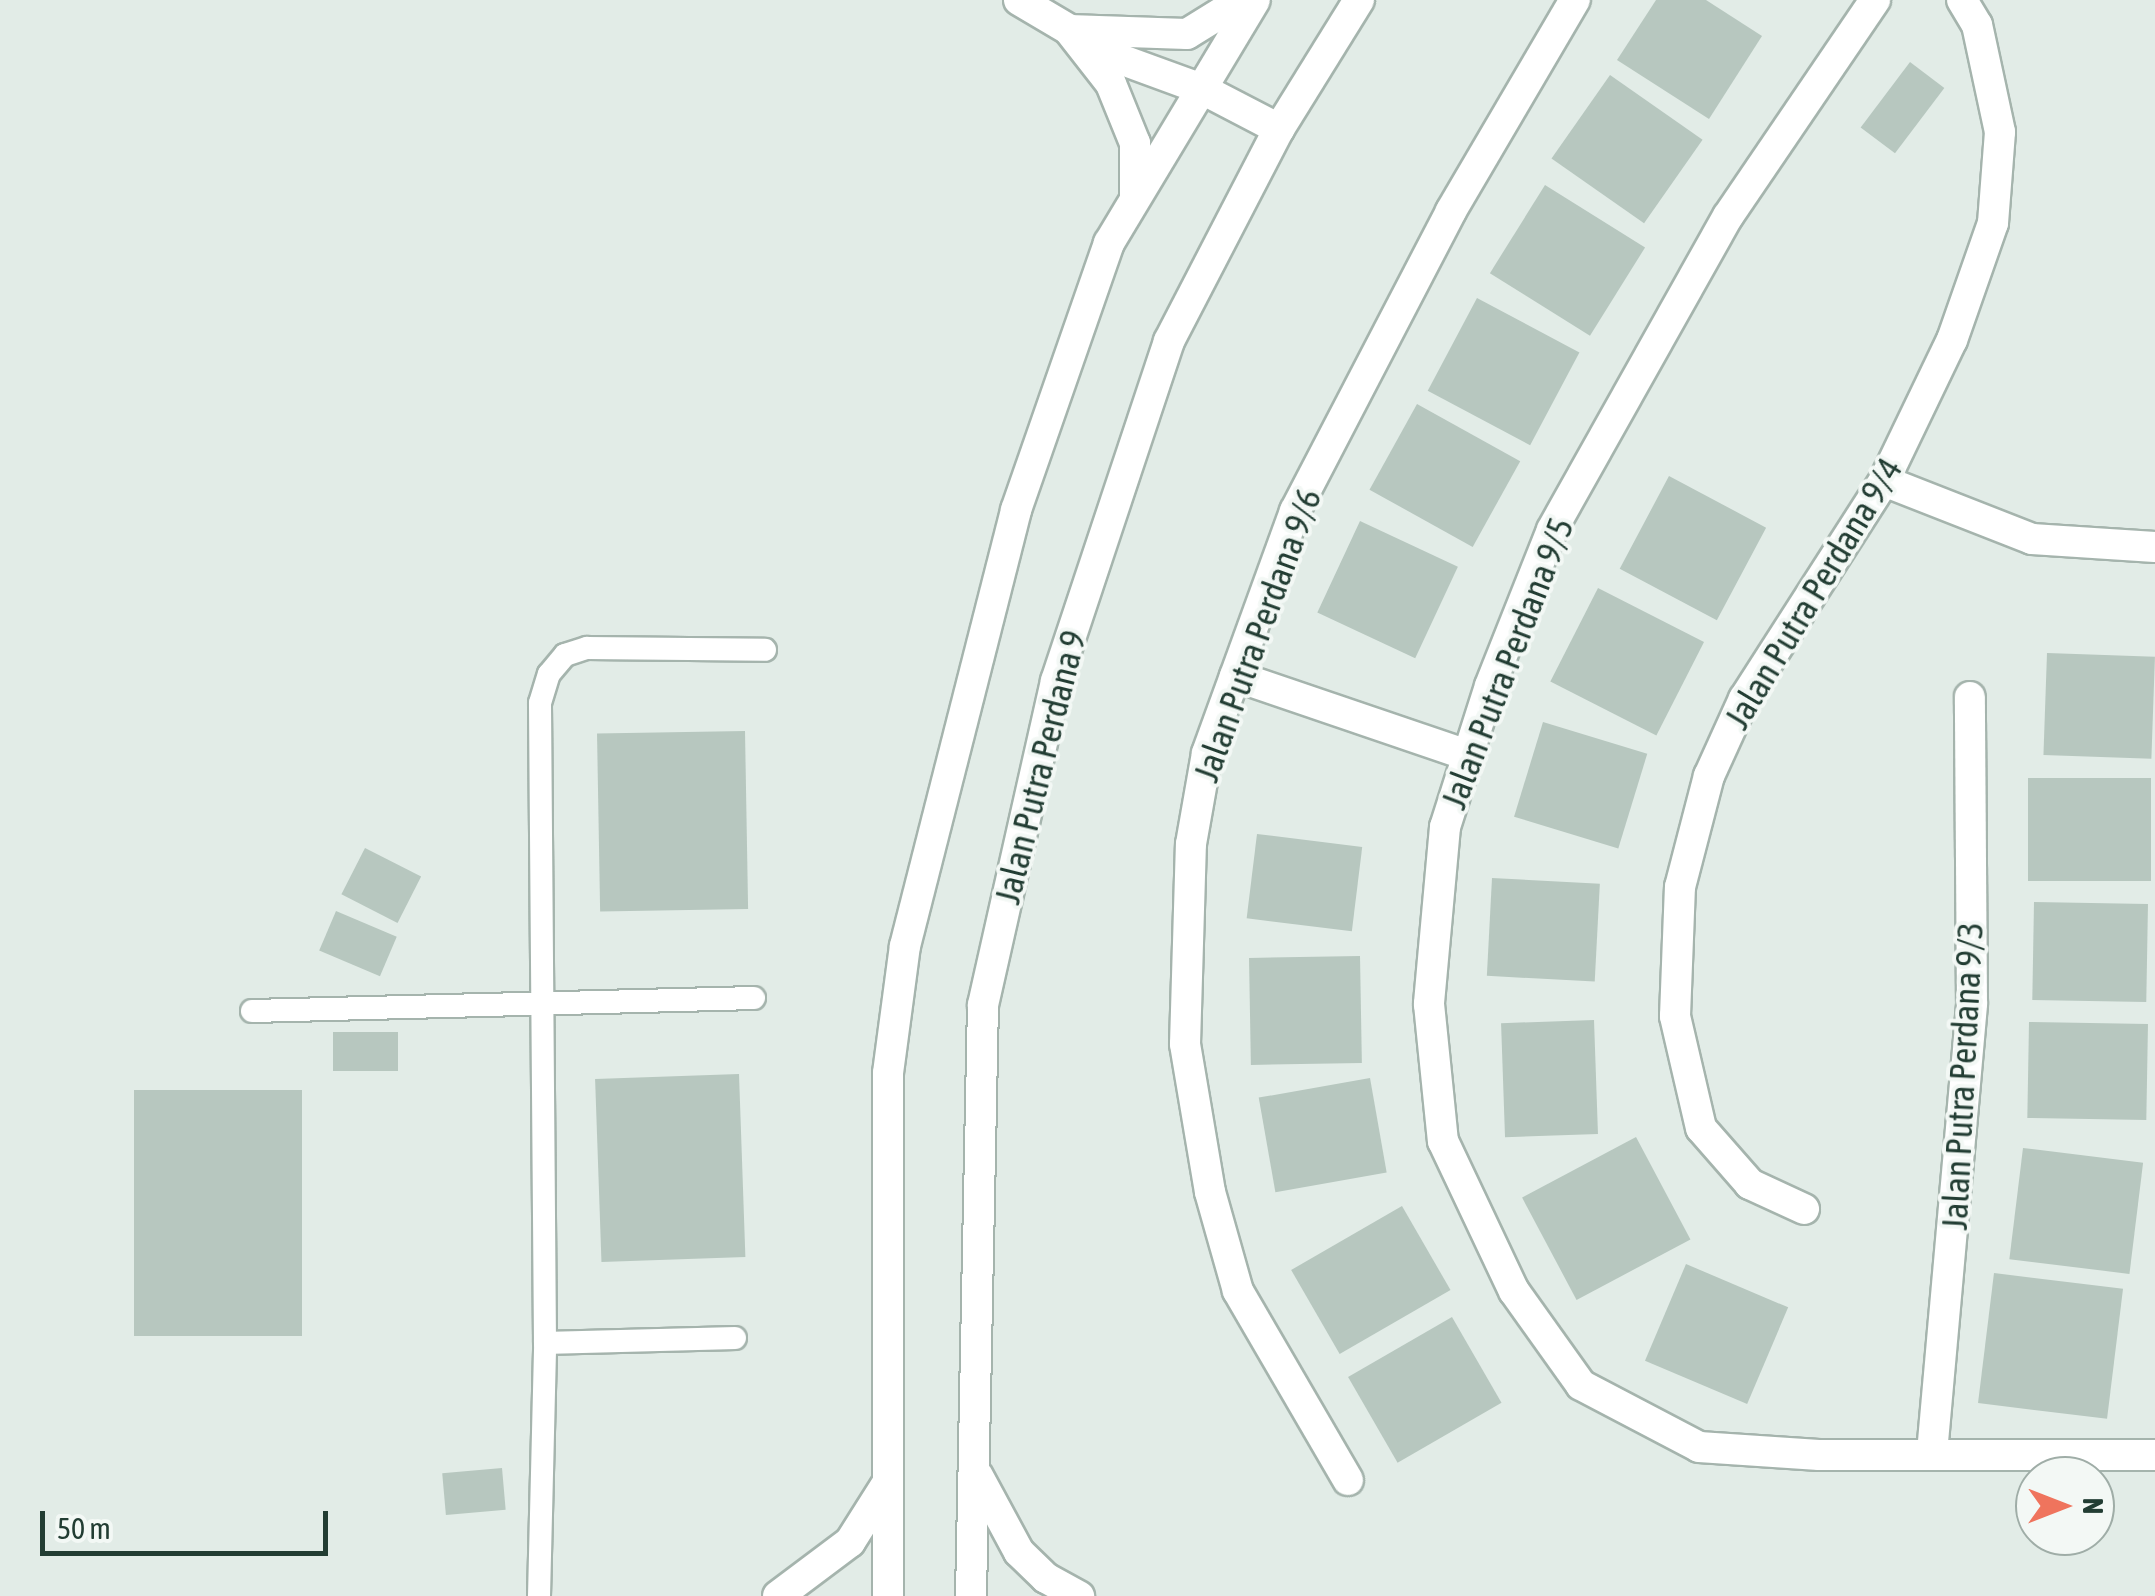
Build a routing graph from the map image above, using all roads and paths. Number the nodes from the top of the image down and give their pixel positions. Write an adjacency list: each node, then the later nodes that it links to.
1 (1019, 0): 8 (street)
2 (1242, 0): 8 (street)
3 (1255, 0): 9 (street)
4 (1359, 0): 10 (street, Jalan Putra Perdana 9)
5 (1574, 0): 15 (street, Jalan Putra Perdana 9/6)
6 (1875, 0): 17 (street, Jalan Putra Perdana 9/5)
7 (1962, 0): 12 (street, Jalan Putra Perdana 9/4)
8 (1069, 30): 9 (street); 11 (street)
9 (1202, 89): 10 (street); 11 (street)
10 (1279, 129): 26 (street, Jalan Putra Perdana 9)
11 (1135, 200): 28 (street)
12 (1884, 481): 13 (street); 21 (street, Jalan Putra Perdana 9/4)
13 (2155, 547)
14 (765, 650): 19 (lane)
15 (1235, 676): 17 (street); 27 (street, Jalan Putra Perdana 9/6)
16 (1970, 697): 24 (street, Jalan Putra Perdana 9/3)
17 (1466, 755): 24 (street, Jalan Putra Perdana 9/5)
18 (754, 998): 19 (lane)
19 (545, 1002): 20 (lane); 23 (lane)
20 (252, 1011)
21 (1804, 1209)
22 (735, 1338): 23 (lane)
23 (545, 1342): 29 (lane)
24 (1932, 1454): 25 (street, Jalan Putra Perdana 9/5)
25 (2155, 1456)
26 (973, 1464): 32 (street, Jalan Putra Perdana 9); 33 (street)
27 (1348, 1480)
28 (888, 1482): 30 (street); 31 (street)
29 (539, 1596)
30 (778, 1596)
31 (888, 1596)
32 (971, 1596)
33 (1079, 1596)

